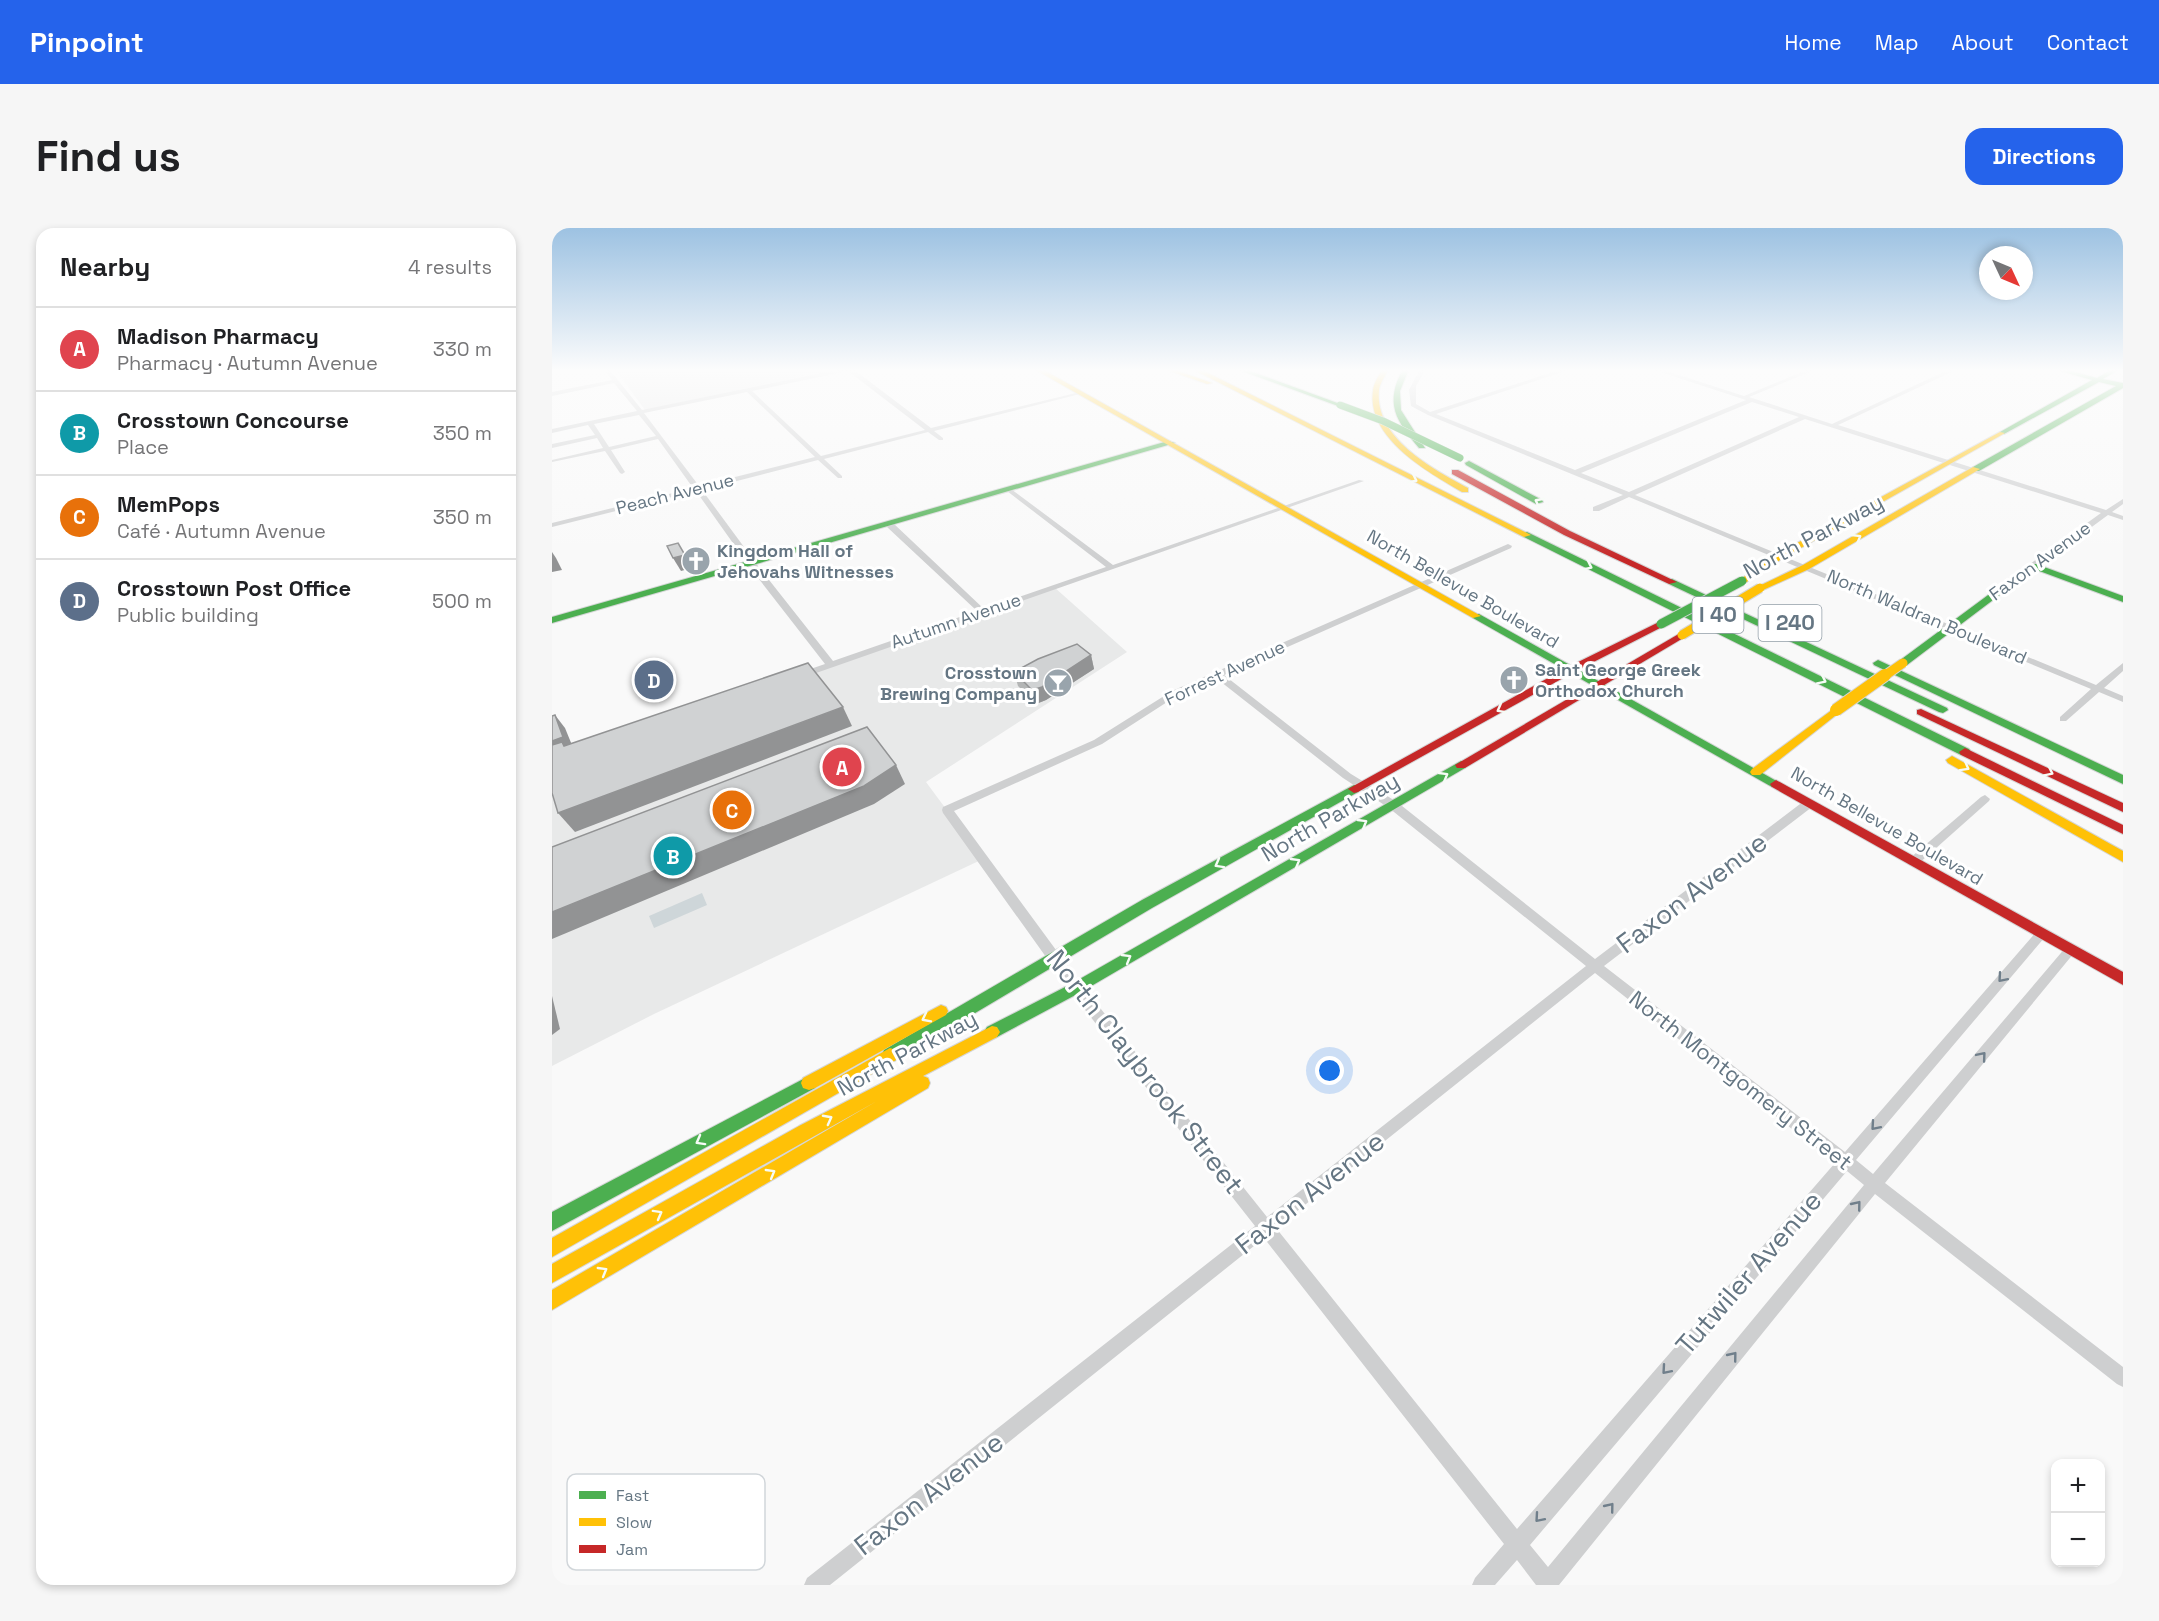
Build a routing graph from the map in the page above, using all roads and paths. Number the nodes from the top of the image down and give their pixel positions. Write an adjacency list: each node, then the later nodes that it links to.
1 (596, 432): 17 (street)
2 (655, 432): 18 (street)
3 (792, 432): 23 (street)
4 (915, 432): 23 (street, Peach Avenue)
5 (932, 432): 19 (street)
6 (1150, 432): 20 (main road, North Bellevue Boulevard)
7 (1320, 432): 49 (main road, I 240, one-way to 49)
8 (1391, 432): 73 (main road, I 40, one-way to 73)
9 (1408, 432): 53 (main road, I 240, one-way to 9, bridge)
10 (1411, 432): 69 (main road, I 40)
11 (1475, 432): 28 (street, North Waldran Boulevard)
12 (1673, 432): 28 (street)
13 (1769, 432): 33 (street)
14 (1854, 432): 25 (street)
15 (2004, 432): 25 (main road, North Parkway)
16 (2041, 432): 26 (main road, North Parkway)
17 (599, 436): 21 (street); 22 (street)
18 (660, 438): 22 (street); 31 (street)
19 (941, 439)
20 (1170, 443): 32 (main road); 35 (main road, North Bellevue Boulevard)
21 (552, 446)
22 (608, 449): 24 (street); 27 (street)
23 (818, 457): 29 (street); 31 (street, Peach Avenue)
24 (554, 461)
25 (1950, 462): 26 (street); 42 (main road, North Parkway)
26 (1975, 470): 37 (street); 46 (main road, North Parkway, one-way to 26)
27 (622, 472)
28 (1574, 473): 33 (street, North Waldran Boulevard)
29 (840, 477)
30 (1361, 481): 35 (street, Autumn Avenue)
31 (696, 489): 39 (street, Peach Avenue); 43 (street)
32 (1009, 490): 40 (main road); 45 (street)
33 (1628, 494): 36 (street); 42 (street, North Waldran Boulevard)
34 (2123, 501): 37 (street, Faxon Avenue)
35 (1283, 507): 45 (street, Autumn Avenue); 47 (main road, North Bellevue Boulevard)
36 (1596, 508)
37 (2106, 513): 38 (street); 44 (street, Faxon Avenue)
38 (2123, 518)
39 (552, 525)
40 (890, 525): 43 (main road); 50 (street)
41 (1508, 546): 47 (street, Forrest Avenue)
42 (1780, 556): 46 (street, North Waldran Boulevard); 57 (main road, North Parkway, bridge)
43 (752, 565): 51 (main road); 55 (street)
44 (2033, 566): 48 (main road); 52 (main road, Faxon Avenue)
45 (1111, 567): 50 (street, Autumn Avenue)
46 (1806, 567): 52 (street, North Waldran Boulevard); 60 (main road, North Parkway, bridge)
47 (1420, 585): 57 (main road, North Bellevue Boulevard); 58 (street, Forrest Avenue)
48 (2123, 599)
49 (1655, 600): 75 (main road, I 240, one-way to 75); 76 (main road, one-way to 76)
50 (982, 612): 55 (street, Autumn Avenue)
51 (552, 620)
52 (1950, 627): 62 (street, North Waldran Boulevard); 66 (main road, Faxon Avenue, bridge)
53 (1815, 634)
54 (1868, 658): 61 (main road)
55 (831, 664): 59 (street, Autumn Avenue)
56 (2123, 666): 62 (street)
57 (1570, 670): 60 (main road, North Bellevue Boulevard); 68 (main road, North Parkway, one-way to 68)
58 (1217, 674): 68 (street, North Montgomery Street); 74 (street, Forrest Avenue)
59 (790, 679)
60 (1599, 686): 66 (main road, North Bellevue Boulevard); 72 (main road, North Parkway, one-way to 60)
61 (1930, 686): 65 (main road); 67 (main road)
62 (2098, 689): 63 (street, North Waldran Boulevard); 64 (street)
63 (2123, 699)
64 (2063, 720)
65 (2112, 759)
66 (1756, 772): 71 (main road, North Bellevue Boulevard)
67 (2123, 780)
68 (1362, 786): 72 (street, North Montgomery Street); 80 (main road, North Parkway, one-way to 80)
69 (2123, 795)
70 (1985, 799): 77 (street)
71 (1808, 804): 77 (main road, North Bellevue Boulevard); 81 (street, Faxon Avenue)
72 (1393, 805): 81 (street, North Montgomery Street); 83 (main road, North Parkway, one-way to 72)
73 (2123, 808)
74 (947, 810): 80 (street, North Claybrook Street)
75 (2123, 830)
76 (2123, 857)
77 (1913, 862): 78 (main road, North Bellevue Boulevard)
78 (2041, 934): 79 (main road, North Bellevue Boulevard); 84 (street, Tutwiler Avenue, one-way to 84)
79 (2070, 950): 82 (main road, North Bellevue Boulevard); 85 (street, Tutwiler Avenue, one-way to 79)
80 (1055, 956): 83 (street, North Claybrook Street); 86 (main road, one-way to 86); 88 (main road, North Parkway)
81 (1595, 966): 84 (street, North Montgomery Street); 87 (street, Faxon Avenue)
82 (2121, 974)
83 (1076, 988): 87 (street, North Claybrook Street); 89 (main road, North Parkway, one-way to 83); 90 (main road, one-way to 83)
84 (1845, 1161): 85 (street, North Montgomery Street); 92 (street, Tutwiler Avenue, one-way to 92)
85 (1874, 1184): 91 (street, North Montgomery Street); 93 (street, Tutwiler Avenue, one-way to 85)
86 (552, 1222)
87 (1267, 1227): 92 (street, North Claybrook Street); 94 (street, Faxon Avenue)
88 (552, 1248)
89 (552, 1274)
90 (552, 1301)
91 (2123, 1378)
92 (1517, 1544): 93 (street, North Claybrook Street); 95 (street, Tutwiler Avenue)
93 (1548, 1584)
94 (814, 1585)
95 (1482, 1585)

